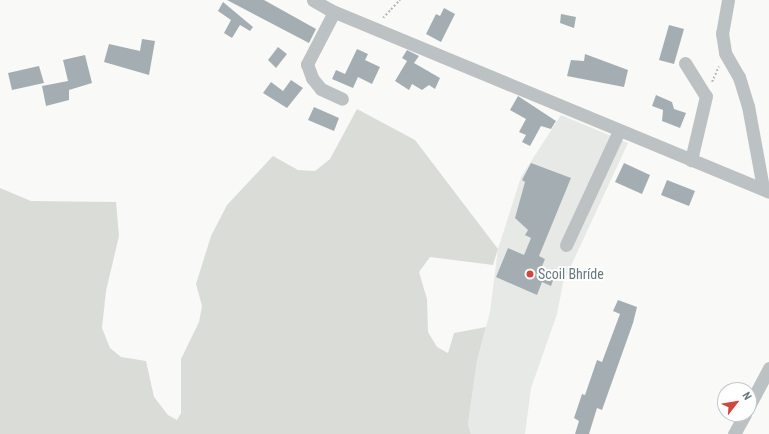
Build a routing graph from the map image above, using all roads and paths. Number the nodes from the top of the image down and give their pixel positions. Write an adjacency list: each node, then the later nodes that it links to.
1 (313, 0): 4 (street)
2 (400, 0): 5 (path)
3 (728, 0): 6 (street)
4 (334, 12): 5 (street); 9 (street)
5 (373, 27): 10 (street)
6 (725, 53): 8 (path); 12 (street)
7 (684, 63): 8 (street)
8 (706, 96): 11 (street)
9 (342, 99)
10 (620, 131): 11 (street); 13 (street)
11 (691, 160): 12 (street)
12 (766, 190)
13 (566, 244)
14 (769, 368): 15 (street)
15 (757, 391)
16 (741, 422): 17 (street)
17 (734, 434)

